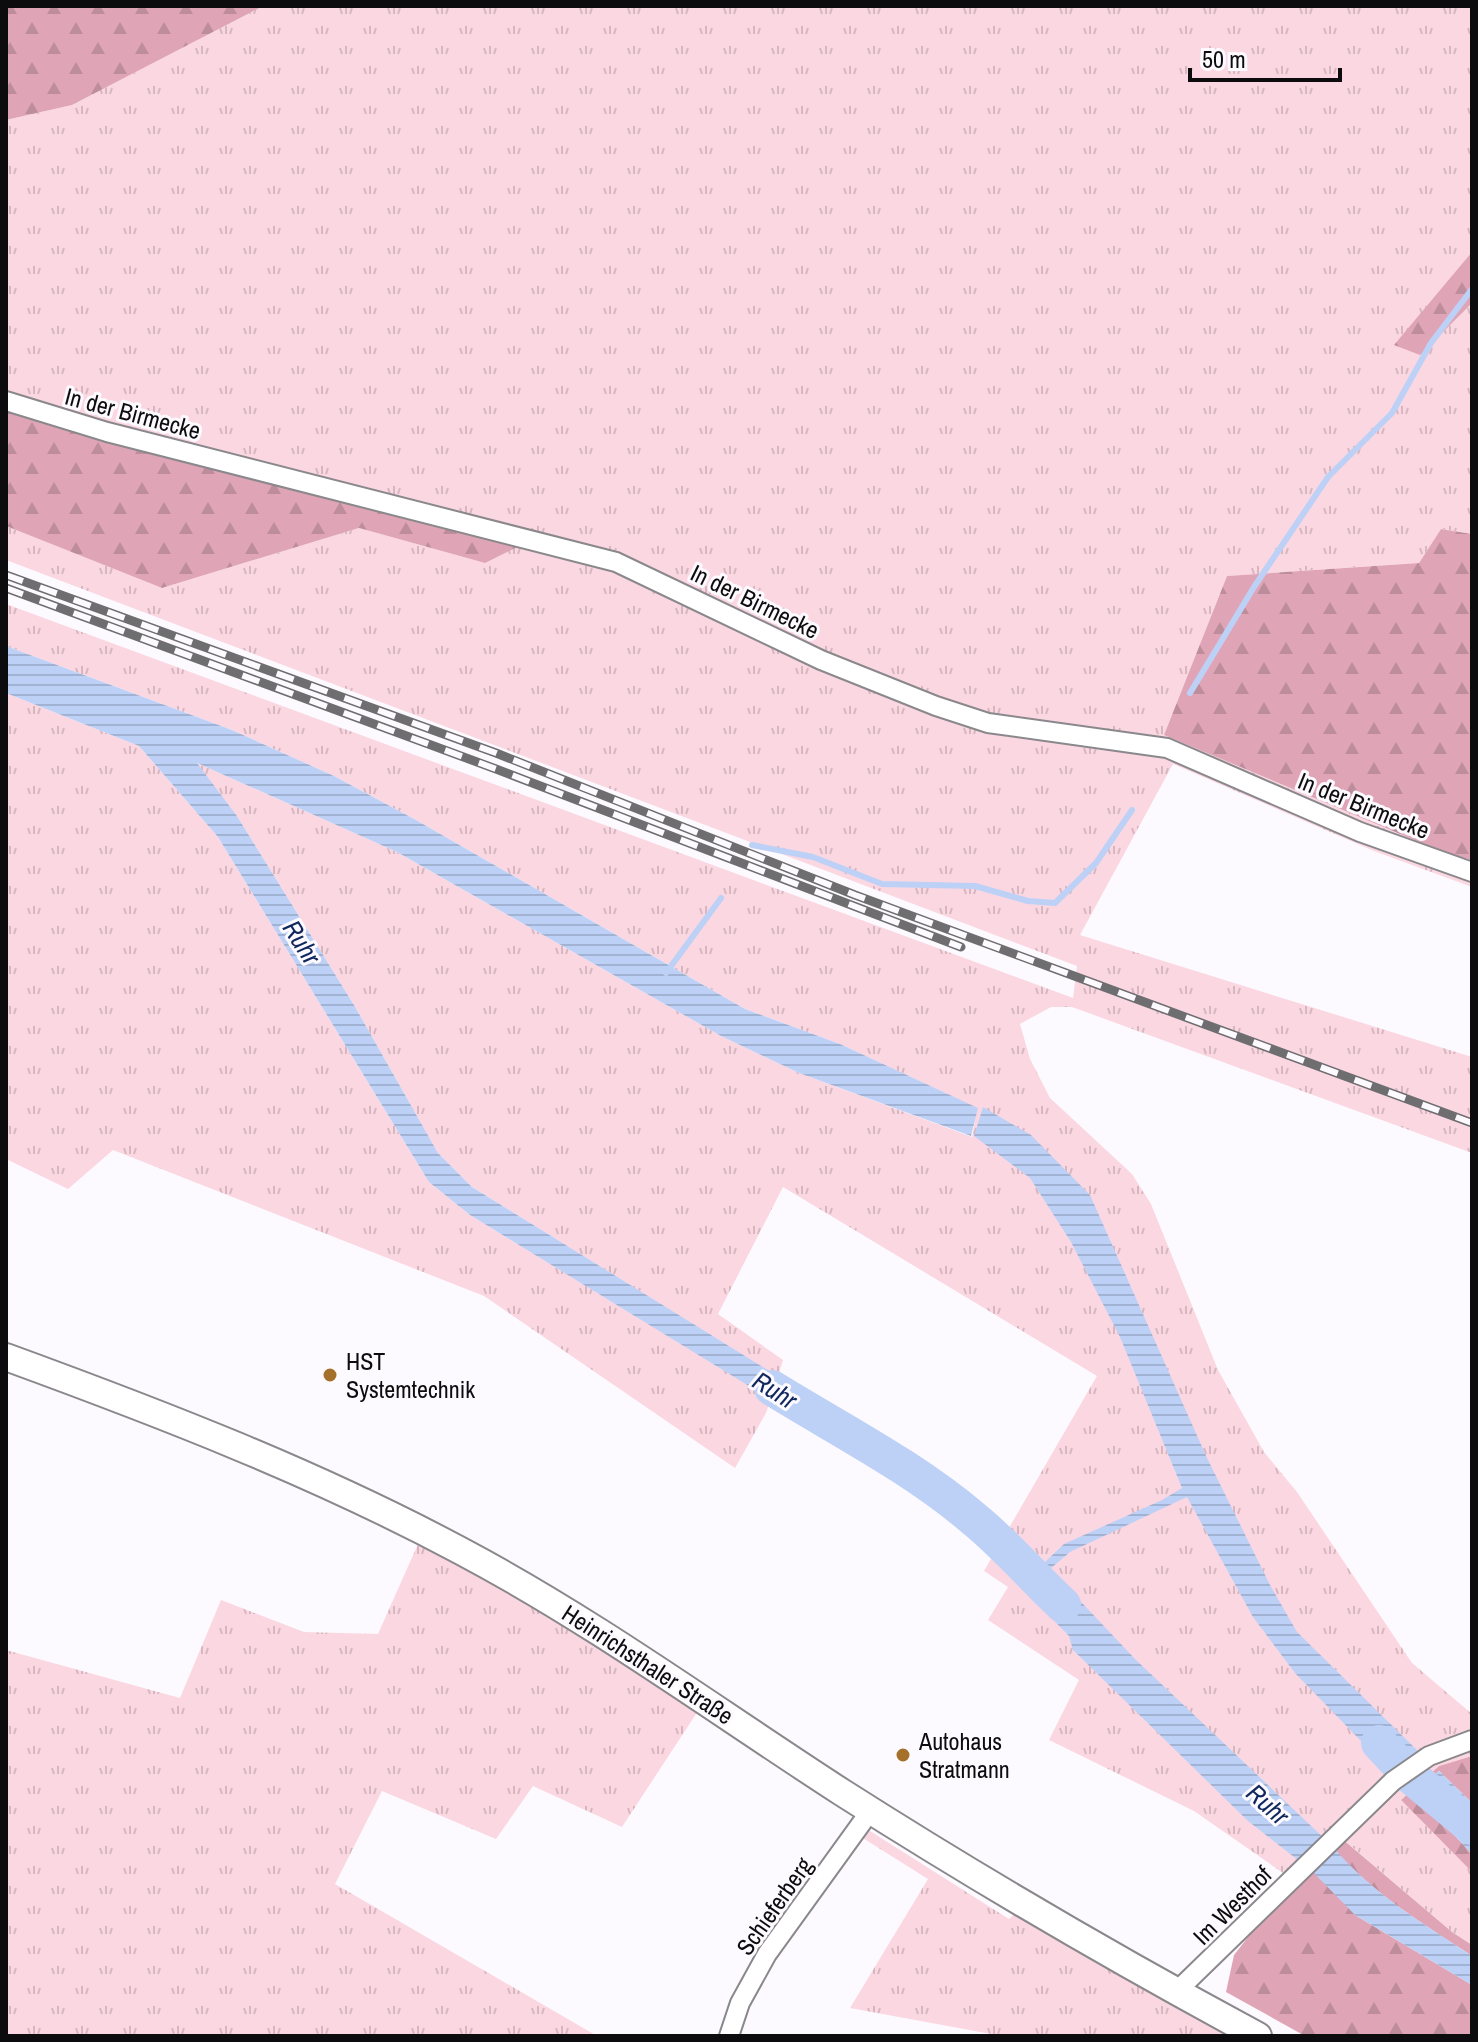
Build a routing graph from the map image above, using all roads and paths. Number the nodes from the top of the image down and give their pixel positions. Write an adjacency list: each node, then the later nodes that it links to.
1 (6, 401): 2 (street, In der Birmecke)
2 (1472, 872)
3 (6, 1357): 5 (main road, Heinrichsthaler Straße)
4 (1472, 1740): 6 (street, Im Westhof)
5 (871, 1810): 6 (main road, Heinrichsthaler Straße); 7 (street, Schieferberg)
6 (1177, 1991): 8 (main road, Heinrichsthaler Straße)
7 (729, 2036)
8 (1258, 2036)

